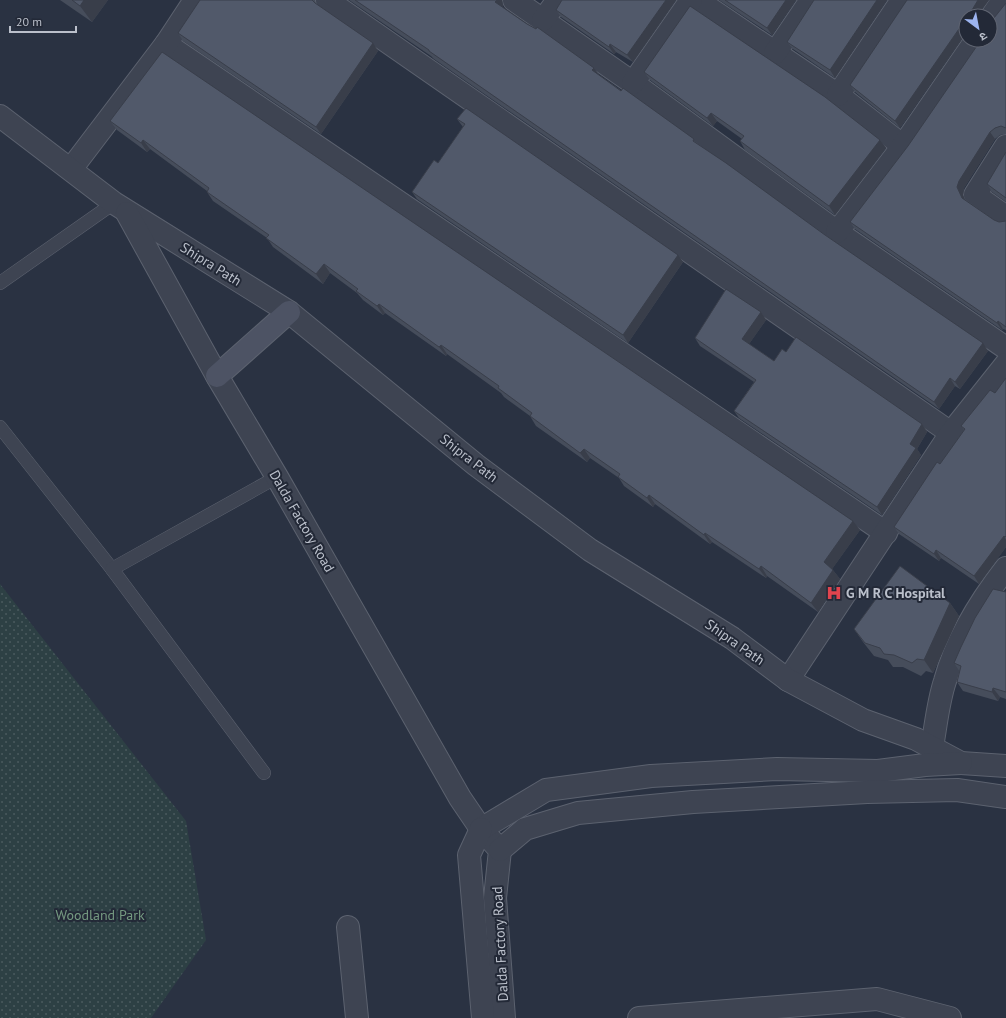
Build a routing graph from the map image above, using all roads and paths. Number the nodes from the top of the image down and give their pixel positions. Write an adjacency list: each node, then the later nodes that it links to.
1 (195, 0): 10 (street)
2 (327, 0): 28 (street)
3 (514, 0): 9 (street)
4 (558, 0): 9 (street)
5 (691, 0): 13 (street)
6 (697, 0): 12 (street)
7 (811, 0): 12 (street)
8 (902, 0): 14 (street)
9 (543, 20): 13 (street)
10 (166, 44): 18 (street); 30 (street)
11 (970, 48): 16 (street)
12 (775, 53): 14 (street)
13 (633, 83): 21 (street)
14 (838, 95): 16 (street)
15 (0, 116): 18 (street, Shipra Path)
16 (903, 146): 21 (street)
17 (1006, 146): 20 (street)
18 (71, 169): 19 (street, Shipra Path)
19 (120, 207): 22 (lane); 23 (street, Shipra Path); 26 (street, Dalda Factory Road)
20 (1006, 217)
21 (837, 232): 24 (street)
22 (0, 283)
23 (289, 312): 26 (main road); 33 (street, Shipra Path)
24 (1006, 348)
25 (1006, 364): 28 (street)
26 (217, 376): 29 (street, Dalda Factory Road)
27 (0, 427): 31 (lane)
28 (951, 433): 30 (street)
29 (277, 477): 31 (lane); 40 (street, Dalda Factory Road)
30 (886, 533): 33 (street)
31 (112, 569): 37 (lane)
32 (1004, 574): 34 (street)
33 (788, 680): 34 (street, Shipra Path)
34 (932, 747): 35 (street, Shipra Path)
35 (961, 763): 36 (street, Shipra Path); 38 (street); 40 (street)
36 (1006, 766)
37 (264, 773)
38 (978, 792): 39 (street); 41 (street)
39 (1006, 797)
40 (481, 829): 41 (street, Dalda Factory Road); 46 (street, Dalda Factory Road)
41 (500, 850): 47 (street, Dalda Factory Road)
42 (348, 927): 45 (street)
43 (875, 1008): 44 (street); 48 (street)
44 (647, 1017)
45 (356, 1018)
46 (483, 1018)
47 (504, 1018)
48 (950, 1018)

